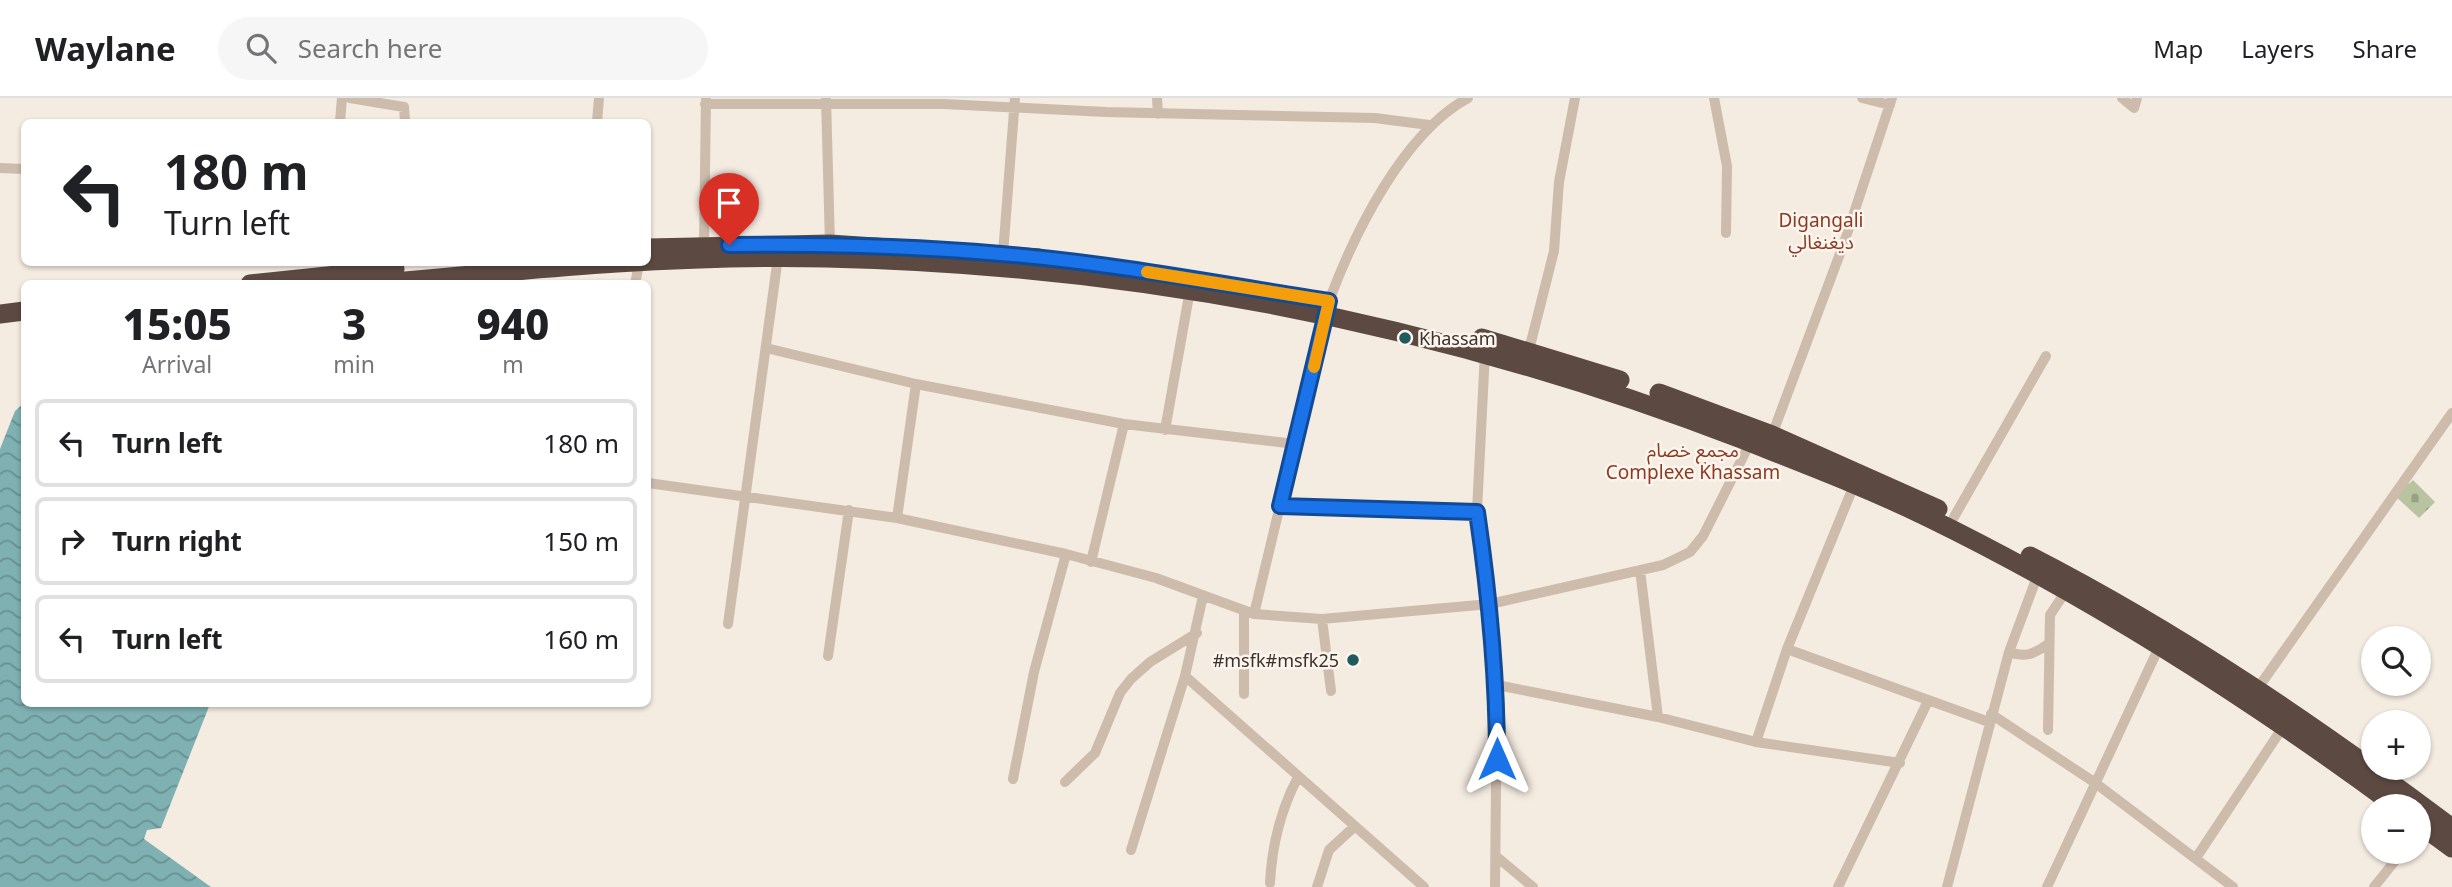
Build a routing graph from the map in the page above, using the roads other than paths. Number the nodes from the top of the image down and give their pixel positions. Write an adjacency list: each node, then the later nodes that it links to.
1 (342, 98): 16 (street)
2 (350, 98): 17 (street)
3 (599, 98): 18 (street)
4 (1157, 98): 15 (street)
5 (1468, 98): 19 (street)
6 (1575, 98): 42 (street)
7 (1714, 98): 22 (street)
8 (1862, 98): 14 (street)
9 (2122, 98): 10 (street)
10 (2137, 98)
11 (826, 100): 12 (street); 13 (street); 23 (street)
12 (705, 101): 24 (street)
13 (1015, 102): 15 (street); 25 (street)
14 (1891, 102): 49 (street)
15 (1158, 114): 19 (street)
16 (340, 119)
17 (405, 119)
18 (597, 119)
19 (1429, 125): 36 (street)
20 (0, 168): 21 (street)
21 (21, 169)
22 (1726, 233)
23 (830, 244): 24 (highway); 25 (highway)
24 (704, 245): 26 (highway)
25 (1003, 254): 36 (highway)
26 (651, 255)
27 (651, 256): 28 (highway)
28 (778, 257): 35 (highway); 41 (street)
29 (437, 266): 32 (highway)
30 (583, 266): 33 (highway)
31 (328, 274): 32 (highway); 34 (highway)
32 (380, 275): 33 (highway)
33 (517, 277)
34 (281, 280)
35 (1190, 290): 36 (highway); 48 (street)
36 (1327, 307): 42 (highway); 43 (highway); 51 (street)
37 (21, 311): 38 (highway)
38 (0, 314)
39 (21, 324): 40 (highway)
40 (0, 328)
41 (766, 348): 45 (street); 54 (street)
42 (1529, 351): 49 (highway)
43 (1485, 352): 50 (highway); 57 (street)
44 (2046, 356): 58 (street)
45 (916, 384): 47 (street); 59 (street)
46 (2452, 413): 78 (street)
47 (1124, 424): 48 (street); 61 (street)
48 (1165, 430): 51 (street)
49 (1772, 435): 58 (highway)
50 (1751, 443): 53 (highway); 62 (street)
51 (1295, 444): 55 (street)
52 (651, 483): 54 (street)
53 (1854, 485): 63 (highway); 73 (street)
54 (743, 495): 56 (street); 69 (street)
55 (1280, 506): 57 (street); 67 (street)
56 (849, 510): 59 (street); 75 (street)
57 (1477, 512): 66 (street)
58 (1954, 516): 78 (highway)
59 (897, 517): 60 (street)
60 (1066, 554): 61 (street); 89 (street)
61 (1091, 562): 65 (street)
62 (1640, 570): 66 (street); 82 (street)
63 (2038, 574): 64 (highway); 74 (street)
64 (2066, 591): 71 (street); 72 (highway)
65 (1203, 596): 67 (street); 70 (street)
66 (1490, 604): 68 (street); 77 (street)
67 (1249, 612): 68 (street); 80 (street)
68 (1322, 619): 79 (street)
69 (728, 624)
70 (1197, 633): 76 (street); 90 (street)
71 (2048, 644): 74 (street); 85 (street)
72 (2160, 645): 84 (highway); 91 (street)
73 (1787, 649): 81 (street); 86 (street)
74 (2009, 652): 83 (street)
75 (828, 656)
76 (1185, 676): 88 (street); 97 (street)
77 (1497, 685): 82 (street); 98 (street)
78 (2258, 688): 94 (highway)
79 (1331, 691)
80 (1244, 694)
81 (1928, 701): 83 (street); 87 (street)
82 (1658, 717): 86 (street)
83 (1990, 718): 91 (street); 107 (street)
84 (2285, 724): 92 (highway); 99 (street)
85 (2048, 730)
86 (1756, 742): 87 (street)
87 (1900, 763): 106 (street)
88 (1298, 777): 93 (street); 101 (street)
89 (1013, 779)
90 (1065, 782)
91 (2094, 782): 99 (street); 108 (street)
92 (2379, 794)
93 (1354, 827): 102 (street); 103 (street)
94 (2452, 828)
95 (2431, 834): 96 (highway)
96 (2452, 848)
97 (1131, 850)
98 (1497, 857): 104 (street); 105 (street)
99 (2196, 858): 109 (street)
100 (2392, 864): 110 (street)
101 (1270, 883)
102 (1317, 887)
103 (1424, 887)
104 (1494, 887)
105 (1533, 887)
106 (1838, 887)
107 (1947, 887)
108 (2047, 887)
109 (2233, 887)
110 (2374, 887)

